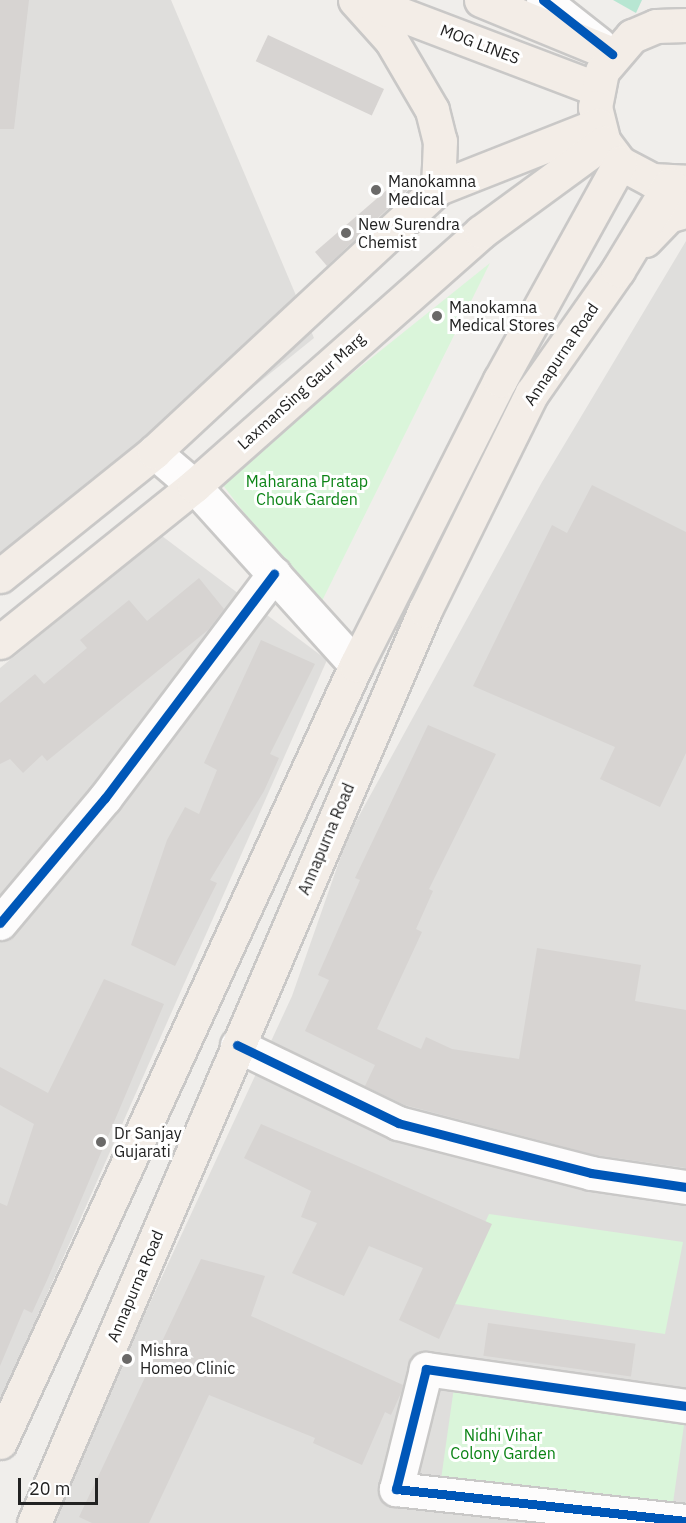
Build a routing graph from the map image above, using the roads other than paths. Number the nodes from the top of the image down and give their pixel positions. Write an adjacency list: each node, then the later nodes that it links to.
1 (355, 0): 9 (main road)
2 (363, 0): 7 (main road, MOG LINES)
3 (481, 0): 6 (main road)
4 (543, 0): 6 (street)
5 (685, 22): 6 (main road)
6 (612, 54): 7 (main road)
7 (597, 89): 8 (main road)
8 (607, 143): 9 (main road); 10 (main road); 12 (main road, LaxmanSing Gaur Marg); 16 (main road)
9 (438, 188): 11 (main road)
10 (681, 192): 18 (main road, Annapurna Road)
11 (154, 452): 12 (street); 14 (main road)
12 (194, 486): 13 (street); 15 (main road, LaxmanSing Gaur Marg)
13 (274, 574): 16 (street); 17 (street)
14 (0, 576)
15 (0, 642)
16 (356, 665): 21 (main road)
17 (0, 922)
18 (237, 1045): 19 (street); 23 (main road, Annapurna Road)
19 (686, 1187)
20 (686, 1406): 22 (street)
21 (0, 1442)
22 (686, 1521)
23 (34, 1523)

